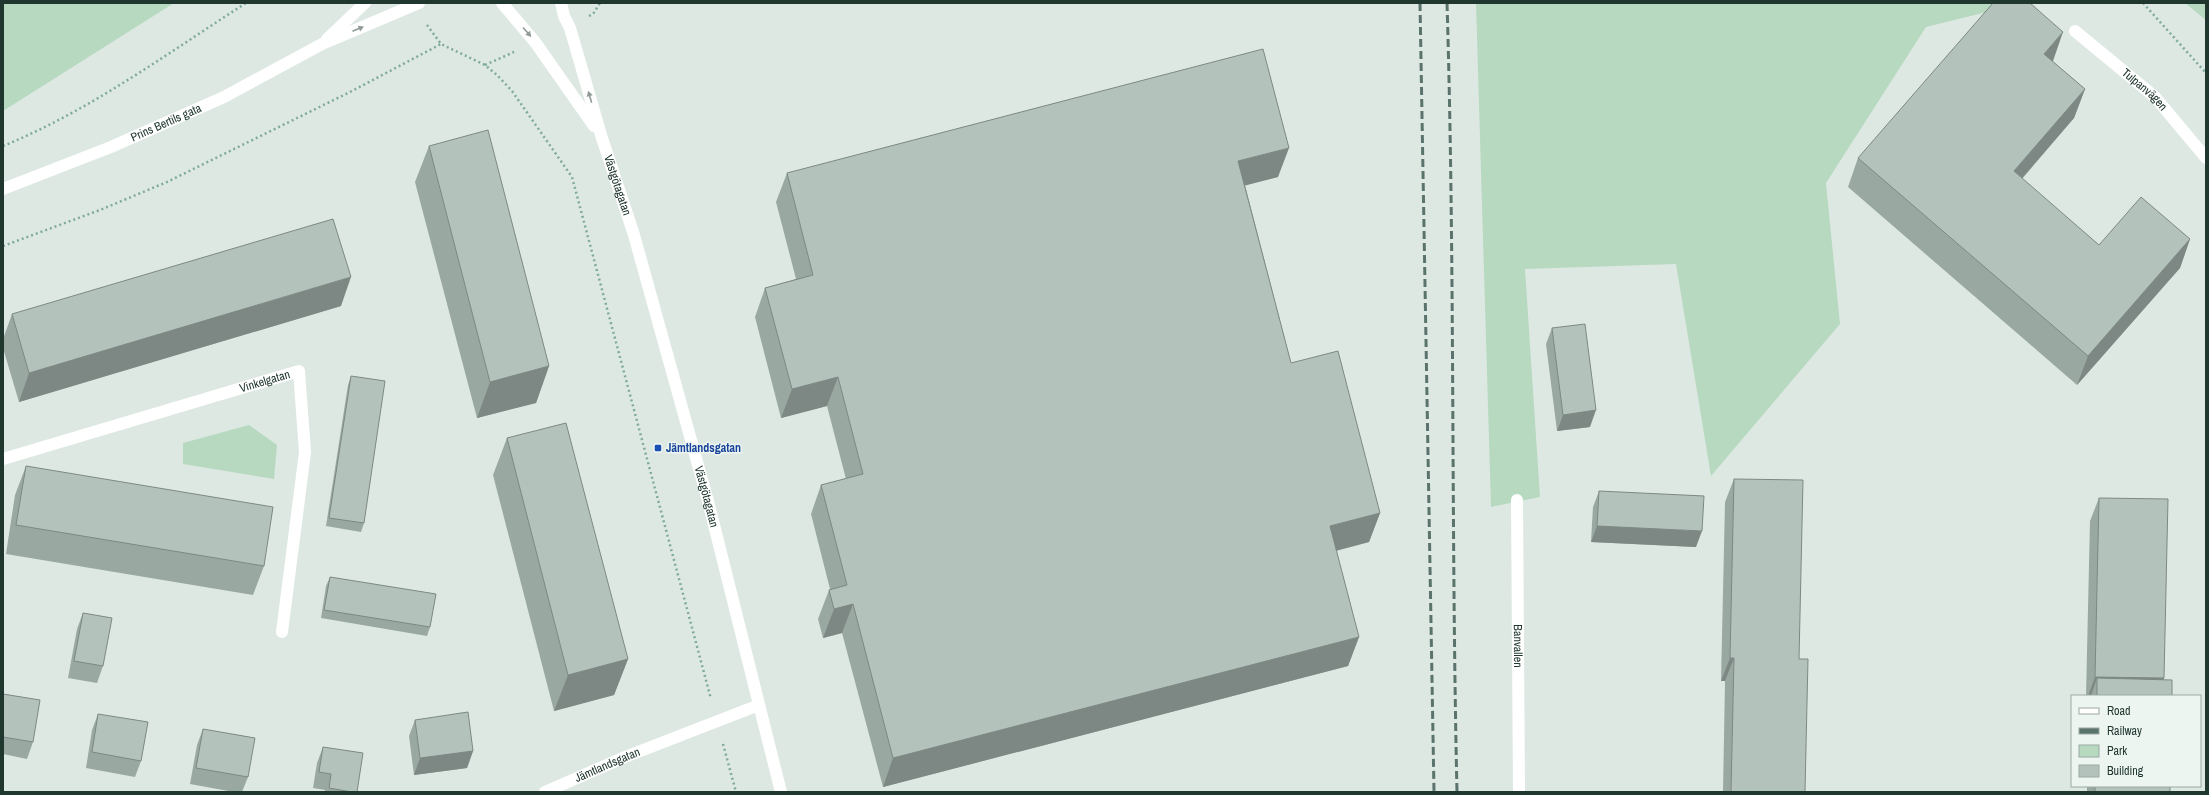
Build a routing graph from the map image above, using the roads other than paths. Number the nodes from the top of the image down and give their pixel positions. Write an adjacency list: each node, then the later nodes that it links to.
1 (365, 3): 6 (street, Prins Bertils gata)
2 (419, 3): 6 (street, Prins Bertils gata, one-way to 2)
3 (502, 3): 7 (street, Västgötagatan, one-way to 7)
4 (561, 3): 7 (street, Västgötagatan, one-way to 4)
5 (2075, 31): 8 (street, Tulpanvägen)
6 (322, 44): 9 (street, Prins Bertils gata)
7 (601, 135): 13 (street, Västgötagatan)
8 (2206, 158)
9 (3, 189)
10 (3, 459): 12 (street, Vinkelgatan)
11 (1517, 500): 16 (street, Banvallen)
12 (282, 632)
13 (759, 705): 14 (street, Jämtlandsgatan); 15 (street, Västgötagatan)
14 (545, 792)
15 (781, 792)
16 (1519, 792)

